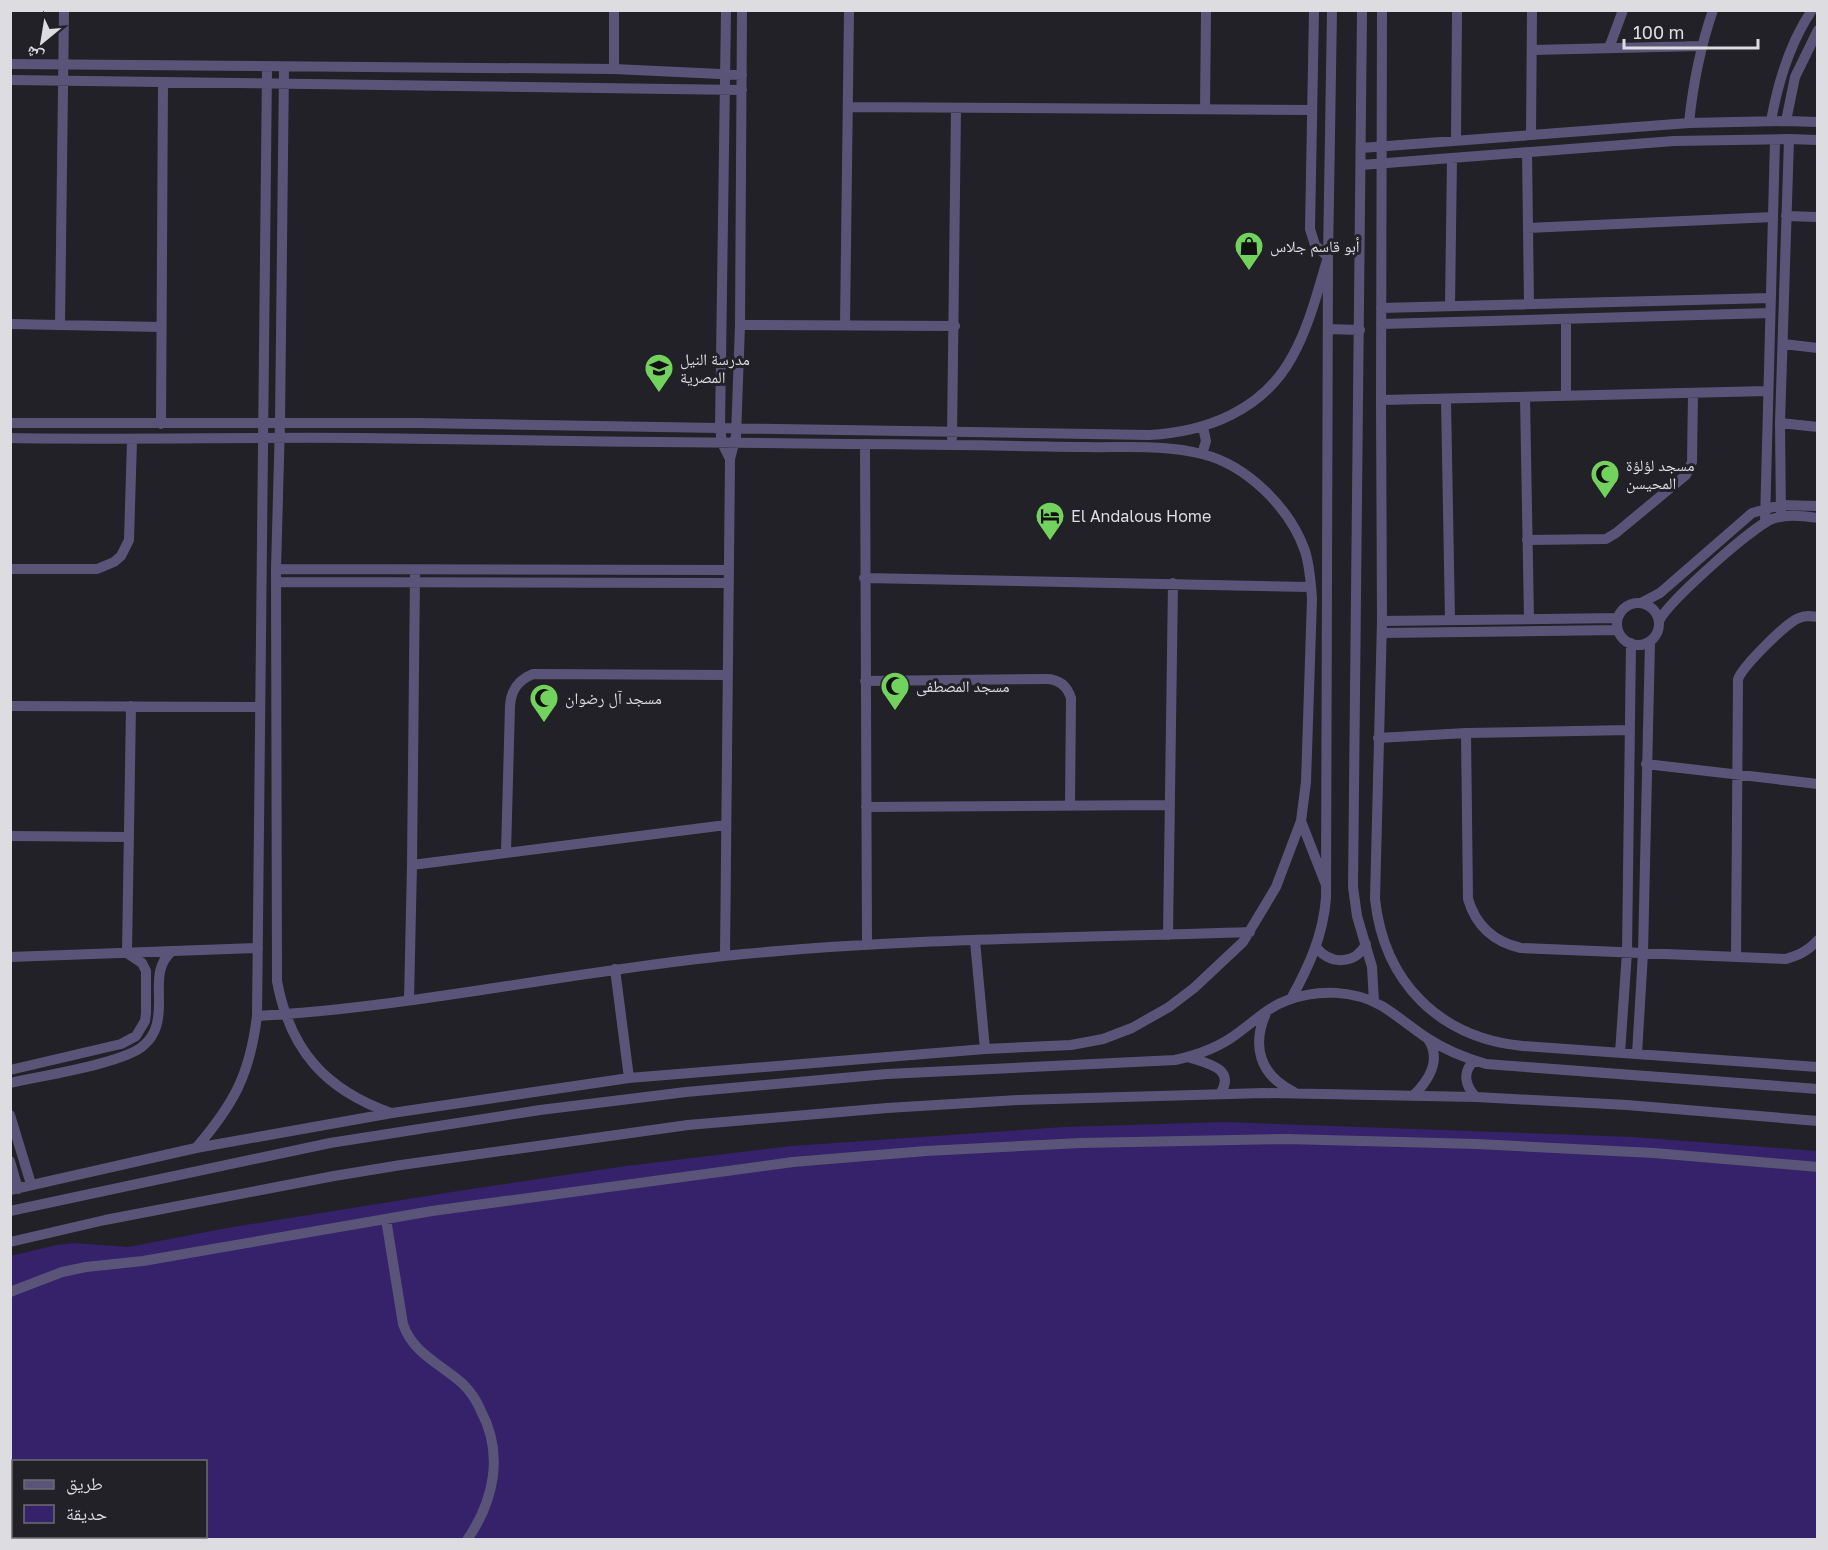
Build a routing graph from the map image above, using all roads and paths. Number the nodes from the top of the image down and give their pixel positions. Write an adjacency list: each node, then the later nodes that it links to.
1 (64, 10): 21 (street)
2 (614, 10): 24 (street)
3 (726, 10): 25 (street)
4 (742, 10): 26 (street)
5 (849, 10): 34 (street)
6 (1206, 10): 36 (street)
7 (1314, 10): 37 (street)
8 (1332, 10): 50 (street)
9 (1362, 10): 52 (street)
10 (1382, 10): 51 (street)
11 (1457, 10): 45 (street)
12 (1532, 10): 19 (street)
13 (1623, 10): 18 (street)
14 (1713, 10): 17 (street)
15 (1812, 10): 39 (street)
16 (1818, 30): 38 (street)
17 (1701, 46): 18 (street); 41 (street)
18 (1609, 48): 19 (street)
19 (1532, 50): 43 (street)
20 (10, 64): 21 (street)
21 (65, 65): 22 (street); 28 (street)
22 (267, 67): 23 (street); 30 (street)
23 (284, 67): 24 (street); 31 (street)
24 (614, 69): 25 (street)
25 (726, 75): 26 (street); 32 (street)
26 (742, 75): 33 (street)
27 (10, 80): 28 (street)
28 (65, 81): 29 (street); 70 (street)
29 (163, 82): 30 (street); 74 (street)
30 (267, 84): 31 (street); 86 (street)
31 (284, 84): 32 (street); 87 (street)
32 (726, 90): 33 (street); 90 (street)
33 (742, 90): 71 (street)
34 (848, 107): 35 (street); 72 (street)
35 (956, 108): 36 (street); 73 (street)
36 (1205, 109): 37 (street)
37 (1312, 110): 49 (street)
38 (1786, 120): 39 (street); 40 (street)
39 (1771, 121): 41 (street)
40 (1818, 122)
41 (1689, 123): 42 (street)
42 (1673, 124): 43 (street); 48 (street)
43 (1531, 135): 45 (street)
44 (1789, 139): 46 (street); 47 (street); 57 (street)
45 (1456, 140): 51 (street)
46 (1775, 140): 48 (street); 58 (street)
47 (1818, 140)
48 (1674, 141): 53 (street)
49 (1311, 143): 50 (street); 61 (street)
50 (1330, 143): 61 (street)
51 (1381, 146): 52 (street); 55 (street)
52 (1361, 148): 56 (street)
53 (1527, 152): 54 (street); 60 (street)
54 (1452, 158): 55 (street); 64 (street)
55 (1381, 164): 56 (street); 65 (street)
56 (1361, 165): 76 (street)
57 (1786, 216): 59 (street); 77 (street)
58 (1773, 217): 60 (street); 62 (street)
59 (1818, 217)
60 (1528, 228): 63 (street)
61 (1328, 257): 75 (street); 92 (street)
62 (1771, 297): 63 (street); 66 (street)
63 (1529, 304): 64 (street)
64 (1450, 306): 65 (street)
65 (1382, 308): 69 (street)
66 (1770, 314): 67 (street); 79 (street)
67 (1566, 319): 69 (street); 81 (street)
68 (10, 324): 70 (street)
69 (1381, 324): 84 (street)
70 (60, 325): 74 (street)
71 (740, 325): 72 (street); 91 (street)
72 (844, 325): 73 (street)
73 (955, 326): 94 (street)
74 (161, 327): 89 (street)
75 (1328, 329): 76 (street); 156 (street)
76 (1360, 330): 162 (street)
77 (1783, 344): 78 (street); 88 (street)
78 (1818, 348)
79 (1768, 391): 80 (street); 107 (street)
80 (1693, 393): 81 (street); 111 (street)
81 (1566, 396): 82 (street)
82 (1525, 397): 83 (street); 111 (street)
83 (1446, 399): 84 (street); 126 (street)
84 (1381, 400): 127 (street)
85 (10, 423): 89 (street)
86 (262, 423): 87 (street); 89 (street); 96 (street)
87 (280, 423): 90 (street); 97 (street)
88 (1780, 423): 93 (street); 105 (street)
89 (161, 424)
90 (720, 428): 91 (street); 99 (street)
91 (737, 428): 94 (street); 100 (street)
92 (1203, 428): 94 (street); 103 (street)
93 (1818, 428)
94 (952, 432): 102 (street)
95 (10, 438): 98 (street)
96 (262, 438): 97 (street); 98 (street); 137 (street)
97 (280, 438): 99 (street); 113 (street)
98 (132, 440): 112 (street)
99 (722, 443): 100 (street); 104 (street)
100 (735, 443): 101 (street); 104 (street)
101 (865, 444): 102 (street); 116 (street)
102 (952, 445): 103 (street)
103 (1202, 454): 121 (street)
104 (730, 459): 115 (street)
105 (1780, 505): 106 (street); 107 (street); 108 (street)
106 (1818, 506)
107 (1766, 508): 110 (street); 122 (street)
108 (1781, 517): 109 (street); 110 (street)
109 (1818, 518)
110 (1765, 522): 128 (street)
111 (1527, 540): 125 (street)
112 (10, 569)
113 (276, 569): 114 (street); 118 (street)
114 (415, 569): 115 (street); 117 (street)
115 (729, 570): 119 (street)
116 (864, 578): 120 (street); 134 (street)
117 (415, 581): 118 (street); 119 (street); 155 (street)
118 (276, 582): 143 (street)
119 (729, 583): 133 (street)
120 (1173, 583): 121 (street); 148 (street)
121 (1311, 587): 150 (street)
122 (1641, 603): 124 (street); 128 (street)
123 (1818, 616): 145 (street)
124 (1618, 618): 125 (street); 129 (street)
125 (1529, 619): 126 (street)
126 (1450, 620): 127 (street)
127 (1382, 621): 130 (street)
128 (1659, 621): 131 (street)
129 (1618, 630): 130 (street); 132 (street)
130 (1382, 633): 140 (street)
131 (1650, 641): 132 (street); 141 (street)
132 (1631, 643): 139 (street)
133 (728, 675): 151 (street); 154 (street)
134 (865, 681): 147 (street); 149 (street)
135 (10, 706): 136 (street)
136 (131, 706): 137 (street); 153 (street)
137 (259, 707): 142 (street)
138 (1466, 733): 139 (street); 140 (street); 166 (street)
139 (1630, 735): 141 (street); 166 (street)
140 (1378, 738): 181 (street)
141 (1647, 741): 144 (street)
142 (259, 756): 143 (street); 164 (street)
143 (276, 756): 177 (street)
144 (1646, 764): 145 (street); 168 (street)
145 (1737, 775): 146 (street); 171 (street)
146 (1818, 784)
147 (1070, 805): 148 (street); 149 (street)
148 (1170, 805): 158 (street)
149 (866, 807): 161 (street)
150 (1301, 821): 156 (street); 157 (street)
151 (726, 825): 154 (street); 169 (street)
152 (10, 836): 153 (street)
153 (128, 837): 167 (street)
154 (506, 852): 155 (street)
155 (412, 865): 174 (street)
156 (1326, 885): 163 (street)
157 (1250, 932): 158 (street); 180 (street)
158 (1168, 935): 160 (street)
159 (1818, 940): 171 (street)
160 (975, 941): 161 (street); 180 (street)
161 (867, 944): 169 (street)
162 (1366, 944): 163 (street); 175 (street)
163 (1316, 947): 173 (street)
164 (258, 948): 165 (street); 178 (street)
165 (172, 951): 167 (street); 190 (street)
166 (1627, 952): 168 (street); 181 (street)
167 (127, 953): 170 (street); 188 (street)
168 (1643, 953): 171 (street); 182 (street)
169 (725, 956): 172 (street)
170 (10, 957)
171 (1736, 957)
172 (615, 969): 174 (street); 189 (street)
173 (1291, 999): 175 (street); 176 (street)
174 (409, 1000): 177 (street)
175 (1374, 1002): 179 (street)
176 (1267, 1010): 183 (street); 194 (street)
177 (286, 1015): 178 (street); 197 (street)
178 (257, 1016): 200 (street)
179 (1428, 1039): 184 (street); 195 (street)
180 (985, 1049): 189 (street)
181 (1620, 1053): 182 (street)
182 (1637, 1054): 186 (street)
183 (1188, 1057): 193 (street); 205 (street)
184 (1474, 1061): 191 (street); 196 (street)
185 (1818, 1062): 186 (street)
186 (1800, 1065): 187 (street)
187 (1818, 1067)
188 (10, 1070)
189 (629, 1078): 197 (street)
190 (14, 1083): 192 (street)
191 (1818, 1089)
192 (10, 1094)
193 (1220, 1094): 194 (street); 207 (street)
194 (1298, 1094): 195 (street)
195 (1413, 1096): 196 (street)
196 (1476, 1097): 199 (street)
197 (392, 1113): 200 (street)
198 (10, 1115): 203 (street)
199 (1818, 1121)
200 (196, 1148): 203 (street)
201 (10, 1161): 204 (street)
202 (1818, 1167): 206 (street)
203 (31, 1184): 204 (street)
204 (14, 1190)
205 (10, 1211)
206 (387, 1219): 208 (street); 209 (street)
207 (10, 1242)
208 (10, 1292)
209 (467, 1539)

